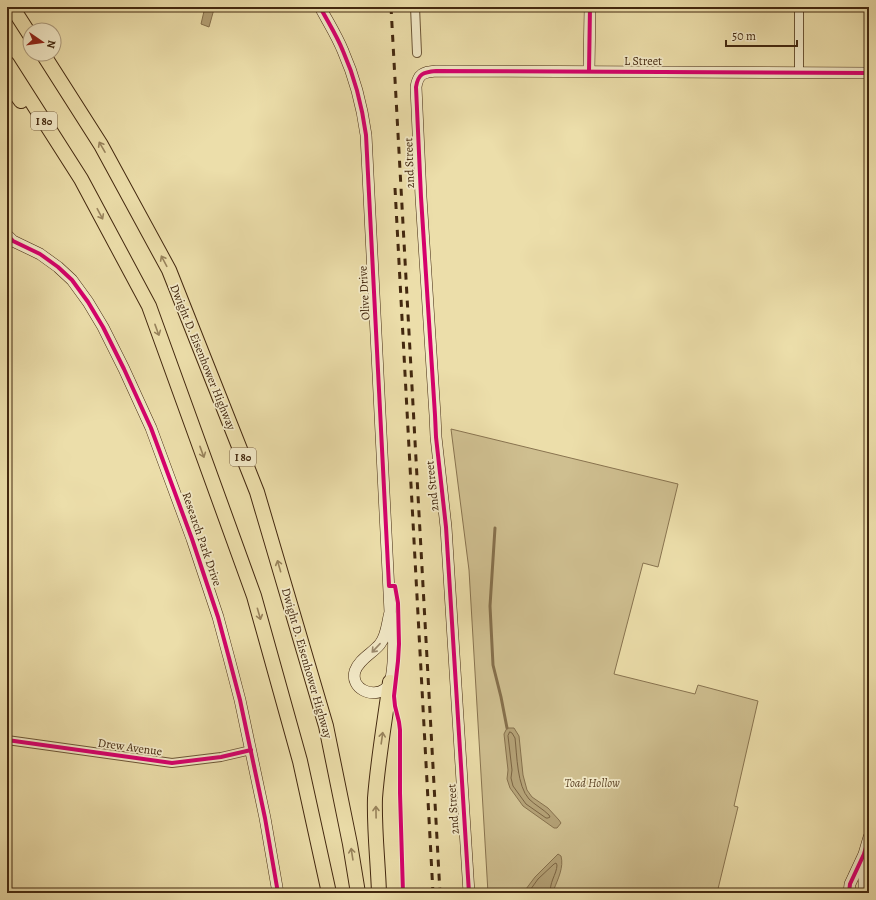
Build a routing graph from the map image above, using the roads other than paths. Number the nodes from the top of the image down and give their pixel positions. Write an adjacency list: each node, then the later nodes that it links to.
1 (12, 7): 8 (highway)
2 (23, 7): 7 (highway)
3 (320, 7): 19 (street, Olive Drive)
4 (415, 7): 9 (street)
5 (590, 7): 12 (street)
6 (799, 7): 13 (street)
7 (28, 22)
8 (22, 23)
9 (417, 54)
10 (48, 62): 27 (highway, Dwight D. Eisenhower Highway / I 80, one-way to 10)
11 (7, 63): 17 (highway, I 80)
12 (589, 71): 13 (street, L Street); 15 (street, L Street)
13 (799, 73): 14 (street, L Street)
14 (869, 73)
15 (418, 78): 29 (street, 2nd Street)
16 (7, 82): 17 (highway)
17 (81, 179): 26 (highway, I 80, one-way to 26)
18 (9, 239): 22 (street, Research Park Drive)
19 (390, 612): 20 (street, Olive Drive); 20 (street, Olive Drive, one-way to 20)
20 (390, 682): 28 (highway, one-way to 20)
21 (7, 740): 22 (street, Drew Avenue)
22 (251, 750): 25 (street, Research Park Drive)
23 (869, 837): 24 (street)
24 (864, 854): 30 (street); 31 (street)
25 (278, 893)
26 (329, 893)
27 (358, 893)
28 (379, 893)
29 (469, 893)
30 (848, 893)
31 (864, 893)

